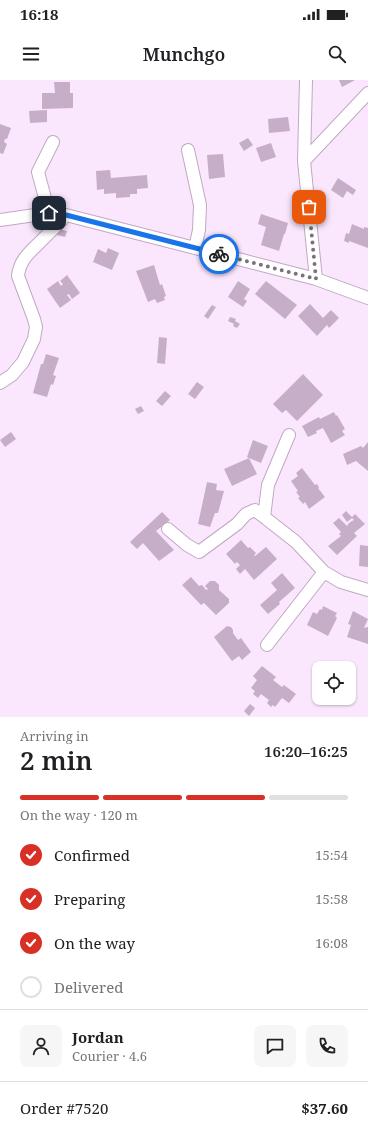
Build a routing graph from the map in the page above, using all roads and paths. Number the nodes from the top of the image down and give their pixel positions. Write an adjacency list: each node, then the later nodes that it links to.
1 (306, 80): 5 (street)
2 (368, 93): 5 (street)
3 (53, 142): 6 (street)
4 (188, 150): 9 (street)
5 (304, 160): 10 (street)
6 (49, 213): 7 (street); 8 (street)
7 (66, 215): 9 (street); 12 (street)
8 (0, 220)
9 (195, 248): 10 (street)
10 (316, 279): 11 (street)
11 (368, 298)
12 (0, 383)
13 (288, 435): 14 (street)
14 (260, 513): 15 (street); 16 (street)
15 (168, 529)
16 (324, 572): 17 (street); 18 (street)
17 (368, 590)
18 (266, 645)

